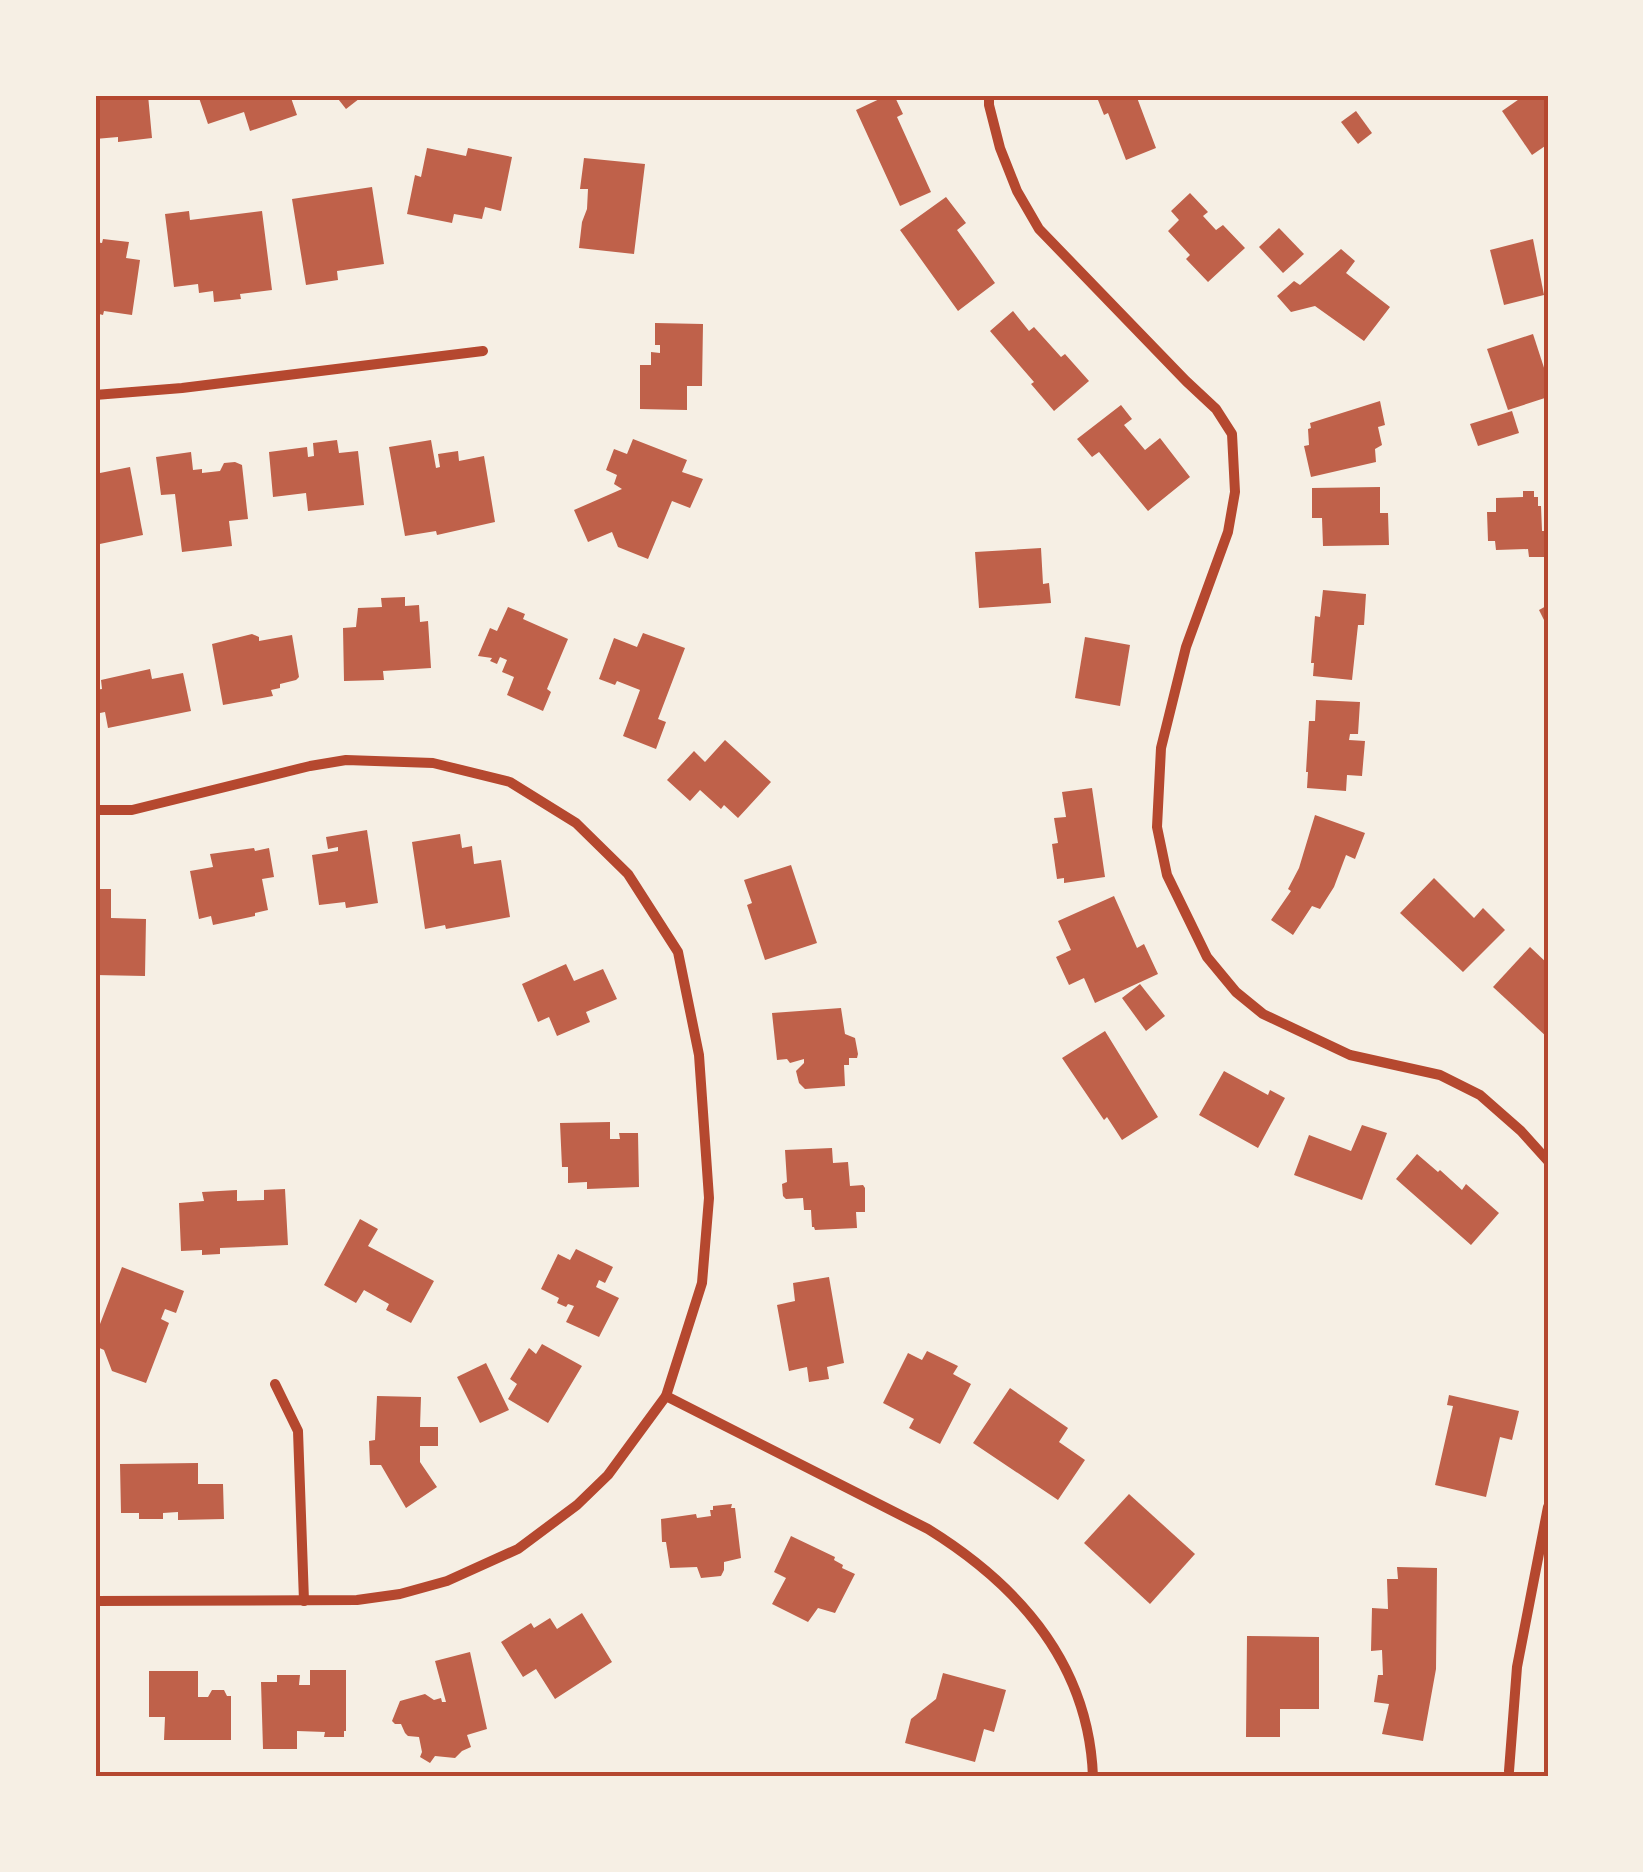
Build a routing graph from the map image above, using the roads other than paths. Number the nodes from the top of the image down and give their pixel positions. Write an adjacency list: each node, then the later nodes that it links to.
1 (988, 95): 5 (street)
2 (482, 351): 3 (street)
3 (95, 395)
4 (95, 810): 7 (street)
5 (1548, 1161)
6 (274, 1384): 10 (street)
7 (666, 1396): 10 (street); 12 (street)
8 (1548, 1507): 11 (street)
9 (95, 1601): 10 (street)
10 (304, 1601)
11 (1509, 1771)
12 (1093, 1777)

